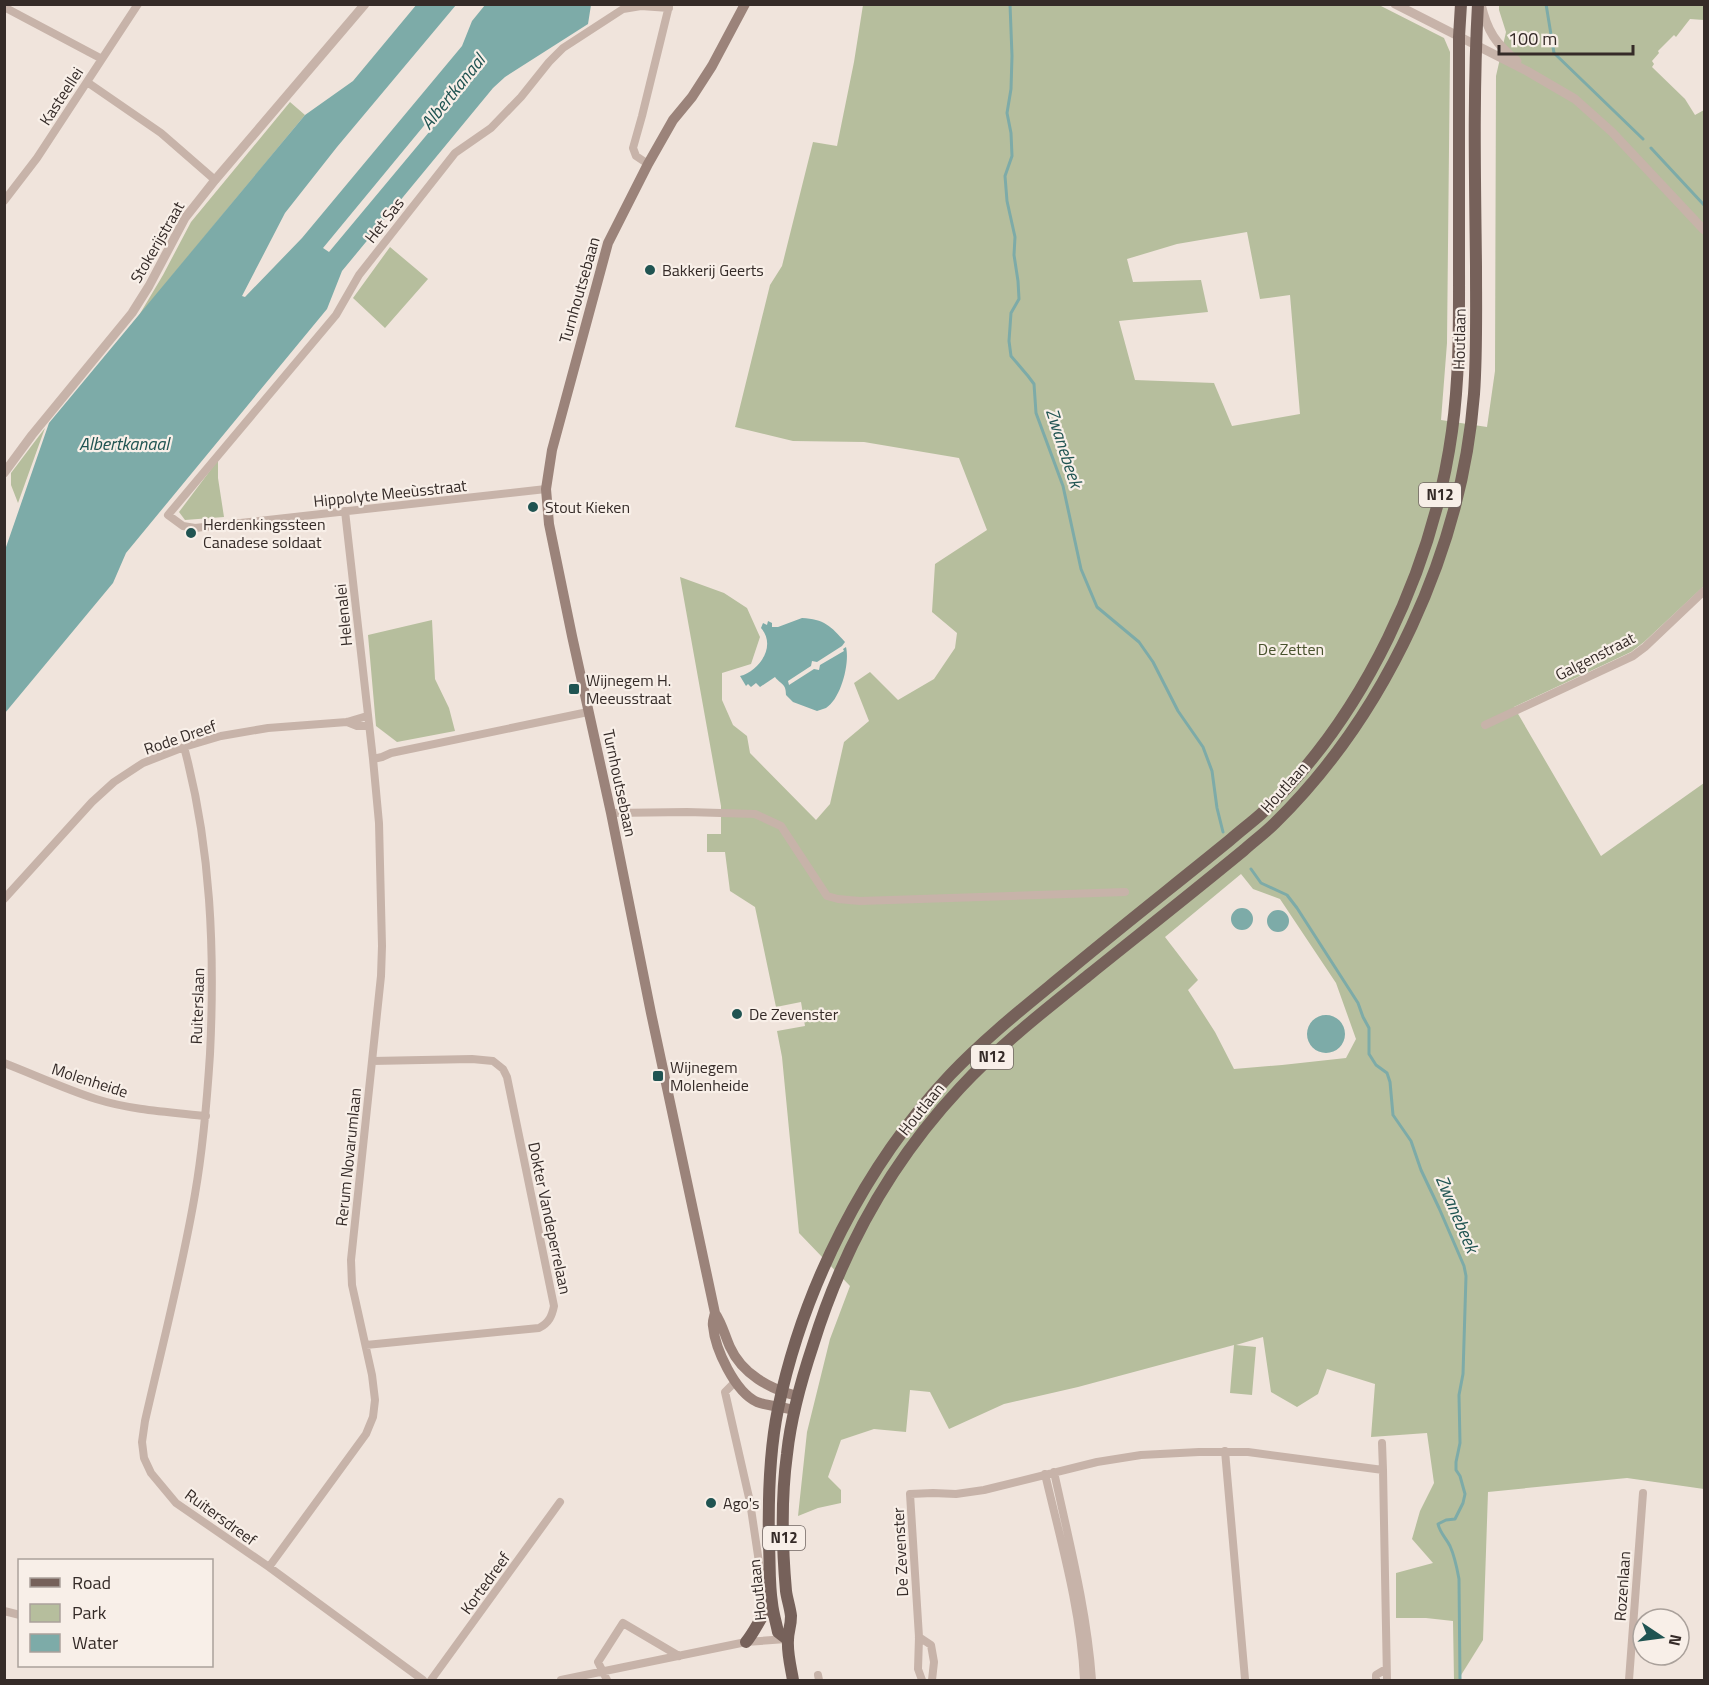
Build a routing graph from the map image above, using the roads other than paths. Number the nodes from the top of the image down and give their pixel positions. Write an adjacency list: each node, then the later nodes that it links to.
1 (138, 4): 11 (street, Kasteellei)
2 (365, 4): 15 (street, Stokerijstraat)
3 (746, 4): 14 (main road, Turnhoutsebaan)
4 (1395, 4): 9 (street)
5 (1461, 4): 9 (main road, Houtlaan / N12)
6 (1479, 4): 10 (main road, Houtlaan / N12); 12 (street)
7 (669, 6): 14 (street); 21 (street, Het Sas)
8 (4, 7): 11 (street)
9 (1459, 37): 10 (street); 41 (main road, Houtlaan / N12)
10 (1476, 46): 12 (street); 42 (main road, Houtlaan / N12)
11 (102, 59): 13 (street, Kasteellei)
12 (1527, 71): 17 (street)
13 (87, 82): 15 (street); 16 (street, Kasteellei)
14 (648, 164): 19 (main road, Turnhoutsebaan)
15 (215, 180): 18 (street, Stokerijstraat)
16 (4, 201)
17 (1704, 230)
18 (4, 472)
19 (546, 489): 20 (street, Hippolyte Meeùsstraat); 23 (main road, Turnhoutsebaan)
20 (345, 511): 21 (street, Hippolyte Meeùsstraat); 24 (street, Helenalei)
21 (168, 515)
22 (1704, 591): 26 (street, Galgenstraat)
23 (588, 712): 29 (street); 30 (main road, Turnhoutsebaan)
24 (367, 716): 25 (street, Rode Dreef); 27 (street, Rerum Novarumlaan)
25 (347, 722): 27 (street, Rode Dreef); 28 (street, Rode Dreef)
26 (1485, 725)
27 (369, 726): 29 (street, Rerum Novarumlaan)
28 (184, 747): 32 (street, Rode Dreef); 35 (street, Ruiterslaan)
29 (373, 755): 33 (street, Rerum Novarumlaan)
30 (611, 813): 31 (street); 37 (main road, Turnhoutsebaan)
31 (1125, 892)
32 (4, 899)
33 (372, 1061): 38 (street, Rerum Novarumlaan); 38 (street, Dokter Vandeperrelaan)
34 (4, 1063): 35 (street, Molenheide)
35 (206, 1116): 36 (street, Ruiterslaan)
36 (180, 1266): 53 (street, Ruitersdreef)
37 (715, 1312): 39 (main road, Turnhoutsebaan); 40 (main road, Turnhoutsebaan)
38 (366, 1345): 53 (street, Rerum Novarumlaan)
39 (747, 1370): 40 (main road); 41 (main road, Turnhoutsebaan)
40 (736, 1382): 43 (main road, Turnhoutsebaan); 54 (street)
41 (783, 1392): 42 (main road, Turnhoutsebaan); 43 (main road, Houtlaan / N12)
42 (797, 1396): 44 (main road, Houtlaan / N12)
43 (779, 1406): 44 (main road, Turnhoutsebaan); 55 (main road, Houtlaan / N12)
44 (794, 1410): 57 (main road, Houtlaan / N12)
45 (1382, 1443): 47 (street)
46 (1225, 1451): 47 (street, De Zevenster); 48 (street, De Zevenster); 72 (street)
47 (1383, 1470): 61 (street)
48 (1054, 1472): 49 (street, De Zevenster); 52 (street)
49 (1045, 1474): 52 (street); 56 (street, De Zevenster)
50 (1643, 1493): 75 (street, Rozenlaan)
51 (560, 1502): 64 (street, Kortedreef)
52 (1070, 1565): 59 (street)
53 (269, 1567): 63 (street, Ruitersdreef)
54 (760, 1569)
55 (772, 1603): 57 (main road, Houtlaan / N12); 58 (main road)
56 (919, 1637): 68 (street, De Zevenster); 69 (street, De Zevenster)
57 (788, 1639): 58 (street); 67 (main road, N12)
58 (746, 1642): 60 (street)
59 (1086, 1652): 70 (street); 71 (street)
60 (679, 1656): 62 (street); 62 (street)
61 (1386, 1669): 73 (street); 74 (street)
62 (603, 1671): 65 (street); 66 (street)
63 (423, 1680)
64 (431, 1680)
65 (561, 1680)
66 (607, 1680)
67 (793, 1680)
68 (922, 1680)
69 (932, 1680)
70 (1084, 1680)
71 (1092, 1680)
72 (1246, 1680)
73 (1376, 1680)
74 (1387, 1680)
75 (1629, 1680)

